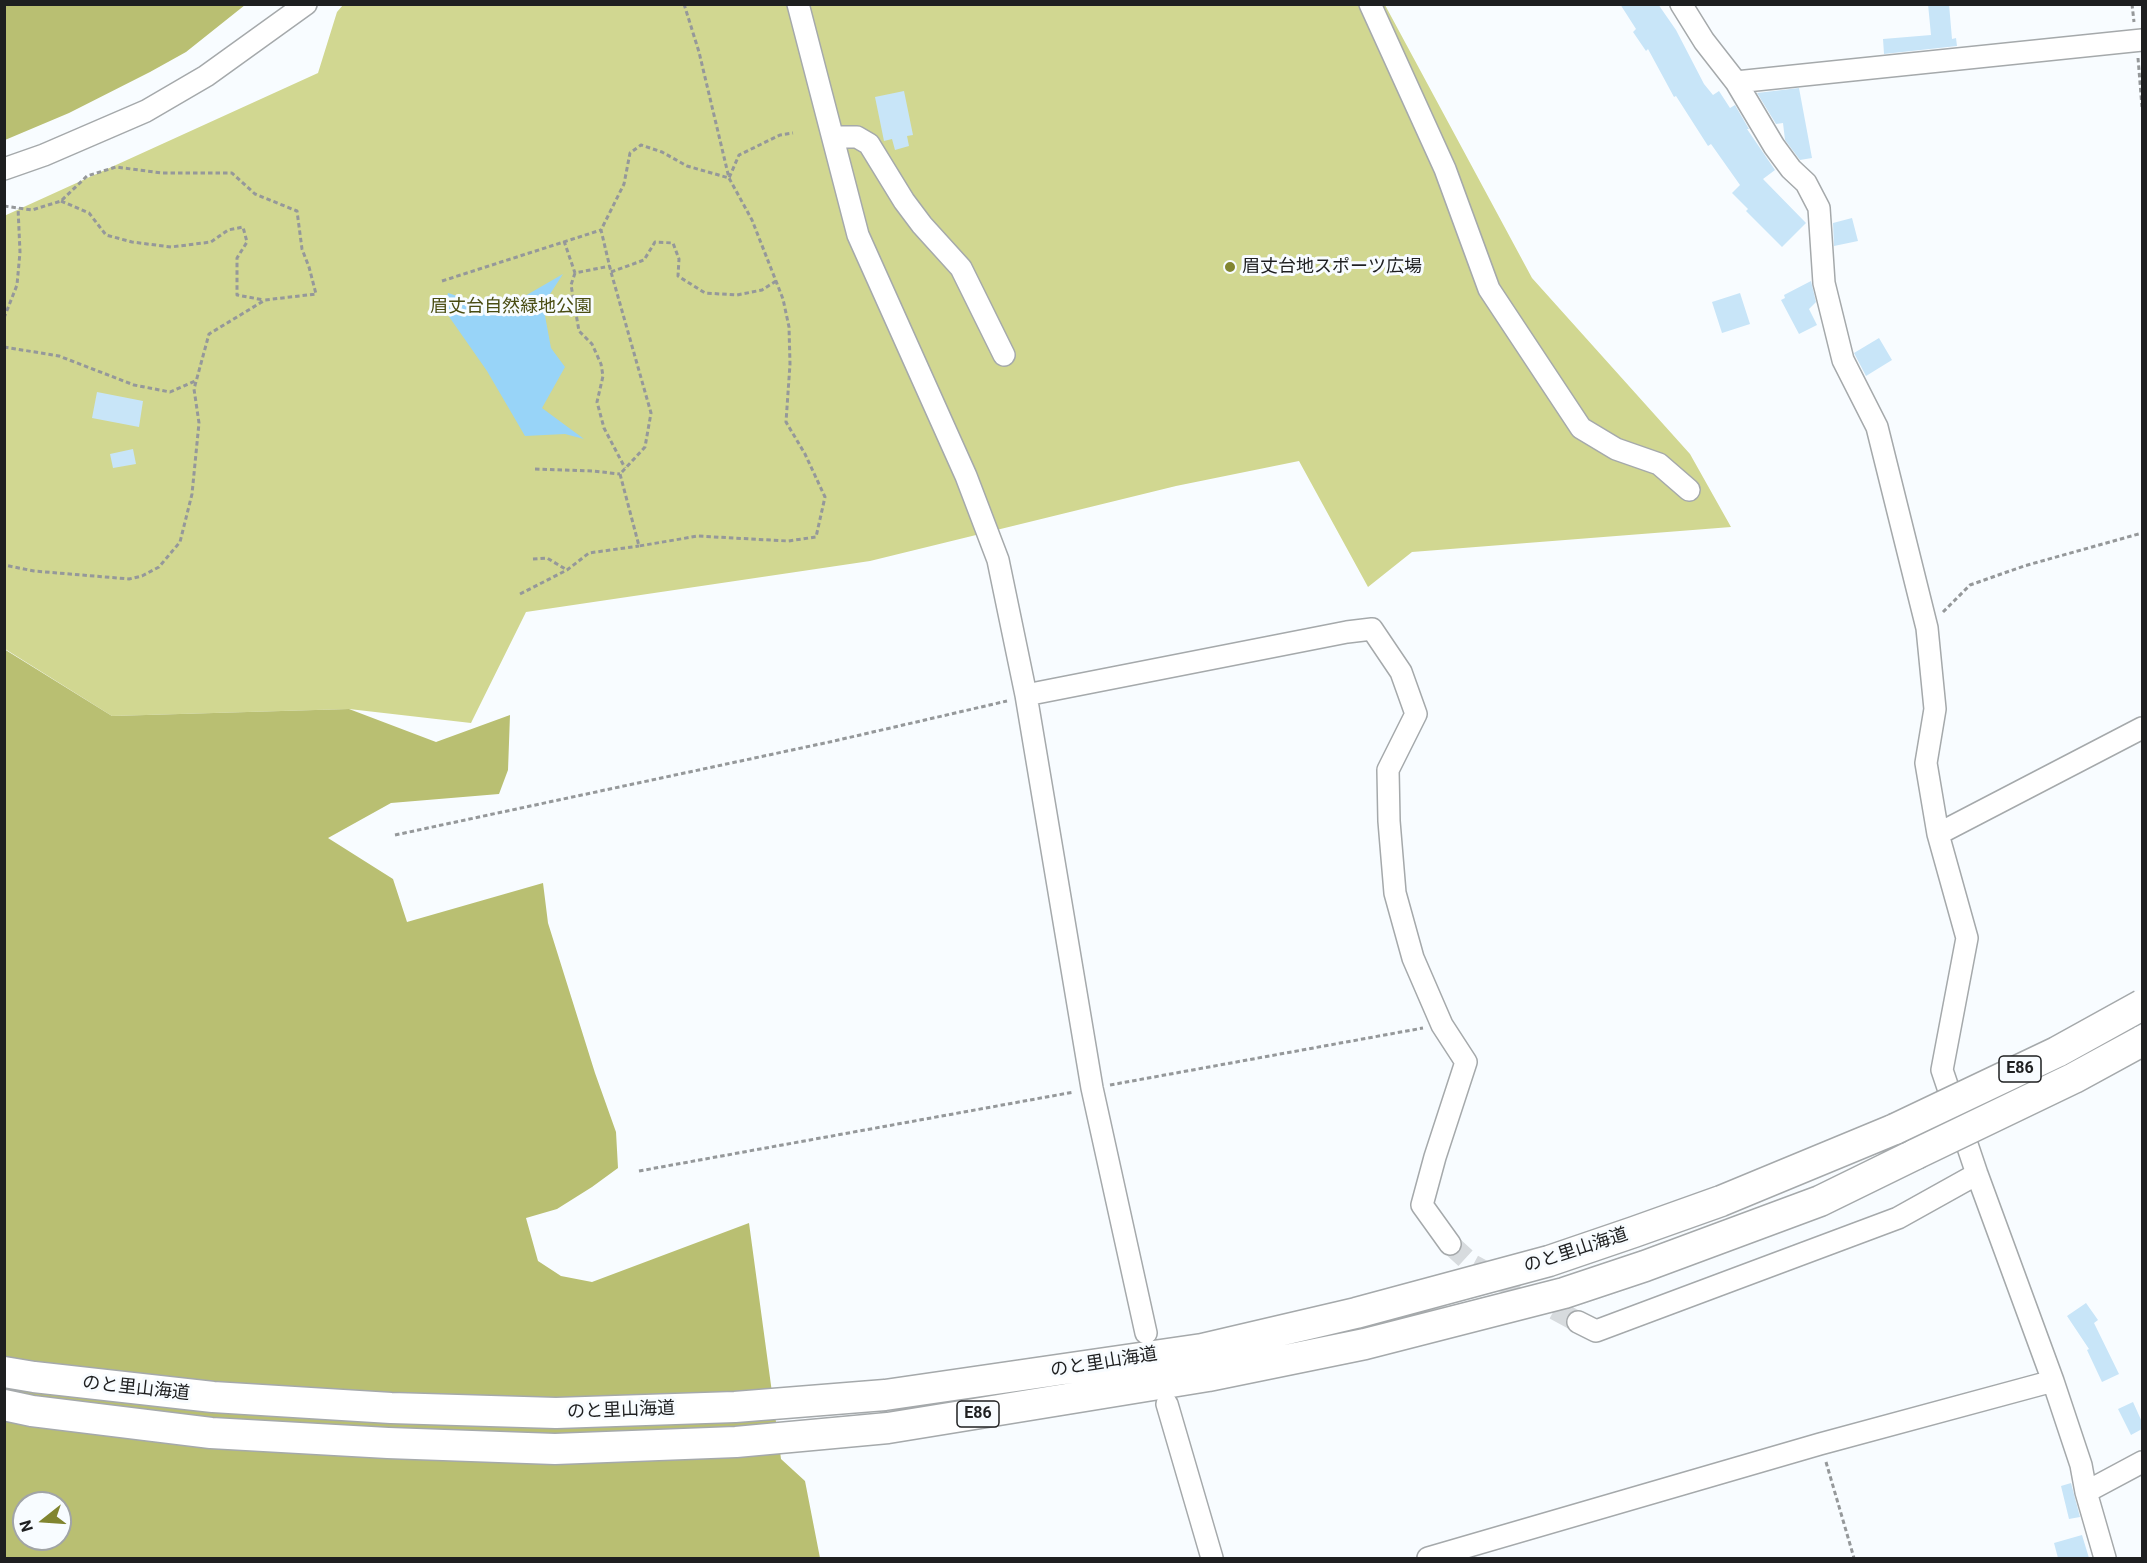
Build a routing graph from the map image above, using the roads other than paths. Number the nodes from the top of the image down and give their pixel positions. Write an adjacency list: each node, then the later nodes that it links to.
1 (306, 4): 8 (street)
2 (798, 4): 7 (street)
3 (1370, 4): 10 (street)
4 (1680, 4): 6 (street)
5 (2139, 40): 6 (street)
6 (1736, 82): 13 (street)
7 (833, 137): 9 (street); 11 (street)
8 (4, 169)
9 (1004, 355)
10 (1689, 490)
11 (1026, 695): 17 (street); 19 (street)
12 (2142, 728): 13 (street)
13 (1938, 834): 16 (street)
14 (2142, 1005): 20 (highway, のと里山海道 / E86, bridge)
15 (2142, 1041): 23 (highway, のと里山海道 / E86, bridge)
16 (1977, 1174): 18 (street); 21 (street)
17 (1450, 1244)
18 (1578, 1322)
19 (1146, 1333)
20 (4, 1372)
21 (2053, 1381): 25 (street); 27 (street)
22 (1167, 1404): 26 (street)
23 (4, 1405)
24 (2142, 1462): 25 (street)
25 (2086, 1492): 28 (street)
26 (1212, 1558)
27 (1428, 1558)
28 (2105, 1558)

